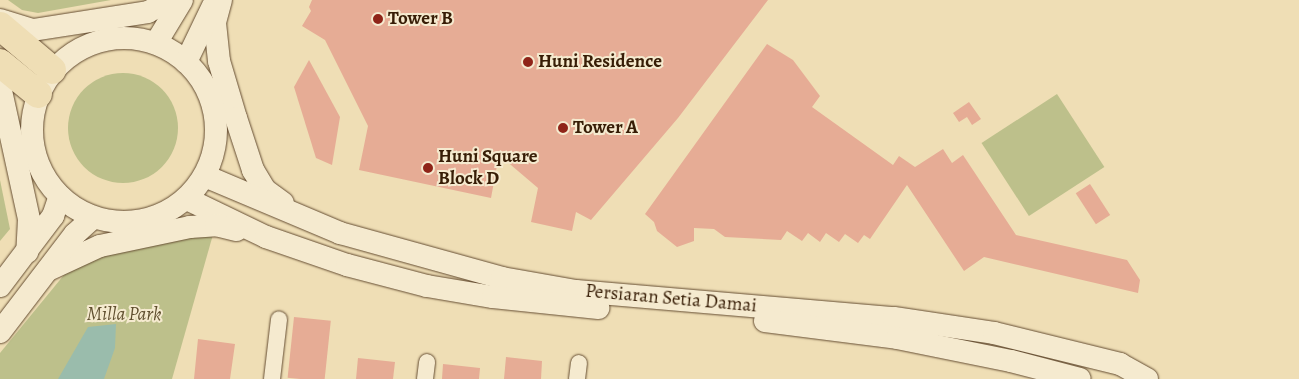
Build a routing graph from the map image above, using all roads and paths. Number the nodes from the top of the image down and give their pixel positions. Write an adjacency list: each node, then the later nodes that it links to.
1 (170, 0): 5 (street)
2 (182, 0): 7 (street)
3 (216, 0): 8 (street)
4 (221, 0): 17 (street)
5 (0, 20)
6 (0, 26): 10 (highway)
7 (156, 43): 8 (street); 10 (street)
8 (186, 62): 13 (street)
9 (0, 63): 12 (highway)
10 (52, 70): 12 (street)
11 (0, 86): 19 (street)
12 (38, 94): 14 (street)
13 (205, 176): 15 (street); 17 (street, Persiaran Setia Damai)
14 (60, 196): 16 (street); 19 (street)
15 (187, 199): 16 (street); 18 (street, Persiaran Setia Damai)
16 (93, 218): 20 (street)
17 (311, 223): 28 (street, Persiaran Setia Damai)
18 (266, 237): 20 (street); 27 (street, Persiaran Setia Damai)
19 (27, 252): 21 (street)
20 (48, 270): 23 (street)
21 (0, 286)
22 (279, 319): 25 (street)
23 (0, 332)
24 (427, 362): 26 (street)
25 (272, 379)
26 (425, 379)
27 (1080, 379)
28 (1147, 379)

